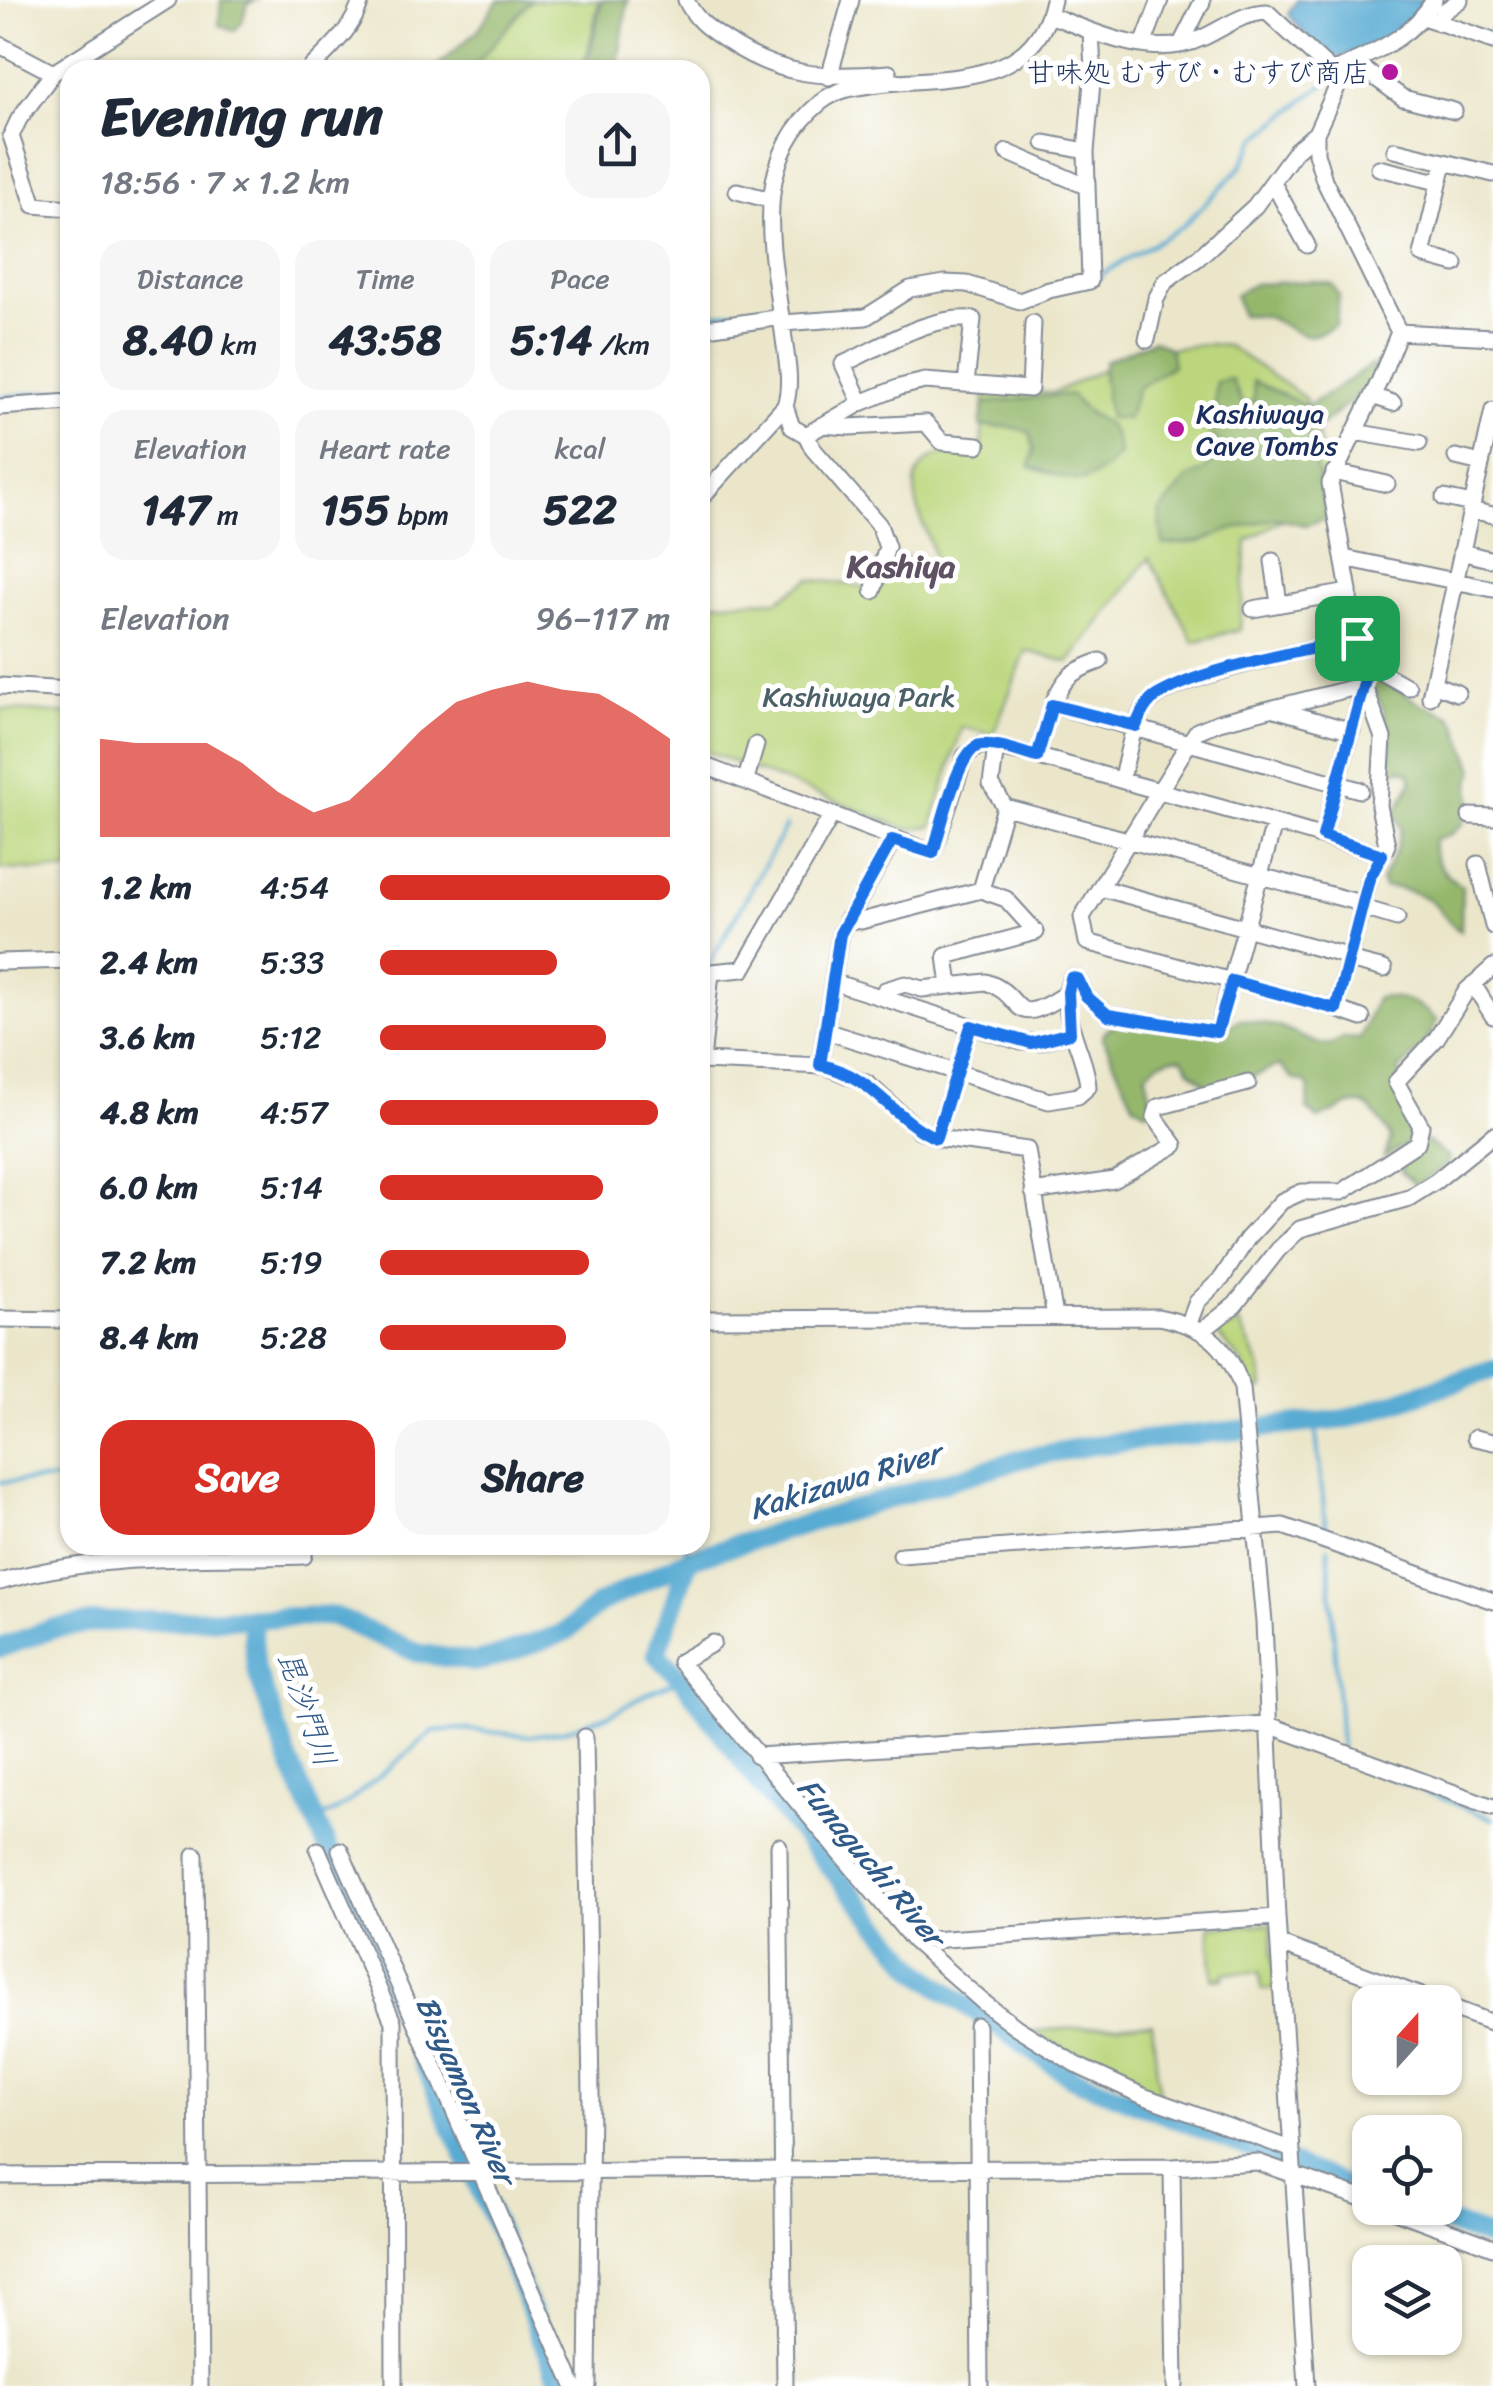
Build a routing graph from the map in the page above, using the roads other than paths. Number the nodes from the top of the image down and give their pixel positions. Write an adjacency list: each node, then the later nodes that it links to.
1 (360, 0): 19 (street)
2 (686, 0): 23 (street)
3 (851, 0): 23 (street)
4 (1160, 0): 17 (street)
5 (1284, 0): 11 (street)
6 (1434, 0): 12 (street)
7 (1460, 0): 12 (street)
8 (1202, 2): 15 (street)
9 (160, 3): 18 (street)
10 (1051, 7): 13 (street); 24 (street)
11 (1260, 10): 15 (street); 22 (street)
12 (1431, 20): 14 (street); 22 (street)
13 (1091, 31): 17 (street); 29 (street)
14 (1493, 41)
15 (1180, 44): 17 (street)
16 (0, 45): 21 (street)
17 (1143, 45)
18 (74, 60)
19 (318, 60)
20 (60, 69): 21 (street)
21 (54, 73): 39 (street)
22 (1334, 76): 25 (street); 26 (street)
23 (829, 77): 24 (street)
24 (912, 80): 38 (street)
25 (1454, 111)
26 (1316, 133): 35 (street); 45 (street)
27 (1045, 143): 29 (street)
28 (1395, 150): 31 (street)
29 (1086, 151): 36 (street)
30 (1007, 152): 36 (street)
31 (1444, 162): 33 (street); 34 (street)
32 (1378, 168): 34 (street)
33 (1493, 174)
34 (1438, 182): 41 (street)
35 (1273, 183): 40 (street); 47 (street)
36 (1088, 184): 42 (street)
37 (737, 191): 38 (street)
38 (770, 200): 42 (street)
39 (60, 207)
40 (1307, 245)
41 (1455, 264)
42 (782, 320): 44 (street); 53 (street)
43 (1034, 323): 48 (street)
44 (710, 328)
45 (1398, 332): 46 (street); 49 (street)
46 (1493, 337)
47 (1146, 340)
48 (966, 384): 51 (street); 51 (street)
49 (1372, 396): 52 (street); 57 (street)
50 (60, 403): 54 (street)
51 (861, 403): 56 (street)
52 (1393, 403)
53 (784, 406): 58 (street); 65 (street)
54 (0, 407)
55 (1493, 410): 62 (street)
56 (822, 424): 58 (street); 60 (street)
57 (1354, 432): 59 (street); 63 (street)
58 (806, 436): 75 (street)
59 (1420, 443)
60 (978, 446)
61 (1456, 457): 62 (street)
62 (1481, 464): 67 (street)
63 (1334, 472): 64 (street); 70 (street)
64 (1387, 484)
65 (710, 487)
66 (1444, 498): 67 (street)
67 (1471, 507): 68 (street); 69 (street)
68 (1493, 515)
69 (1461, 552): 71 (street); 73 (street)
70 (1344, 558): 73 (street); 76 (street)
71 (1489, 559)
72 (1273, 561): 77 (street)
73 (1454, 581): 74 (street); 86 (street)
74 (1493, 590)
75 (873, 591)
76 (1349, 592): 77 (street); 79 (street)
77 (1279, 604): 78 (street)
78 (1253, 609)
79 (1357, 638): 81 (street); 89 (street)
80 (1100, 661): 87 (street)
81 (1369, 665): 82 (street); 84 (street)
82 (1364, 685): 88 (street); 90 (street); 109 (street)
83 (0, 686): 85 (street)
84 (1408, 687)
85 (60, 689)
86 (1457, 692)
87 (1052, 705): 89 (street); 94 (street)
88 (1271, 708): 90 (street); 91 (street)
89 (1136, 726): 91 (street); 97 (street)
90 (1352, 731): 98 (street)
91 (1189, 742): 98 (street); 99 (street)
92 (756, 746): 96 (street)
93 (996, 747): 94 (street); 101 (street); 107 (street)
94 (1037, 757): 97 (street)
95 (710, 767): 96 (street)
96 (746, 780): 102 (street)
97 (1121, 780): 99 (street)
98 (1338, 783): 100 (street); 106 (street)
99 (1159, 790): 105 (street); 108 (street)
100 (1360, 790)
101 (1005, 807): 108 (street); 114 (street)
102 (830, 816): 107 (street); 125 (street)
103 (1470, 816): 104 (street)
104 (1493, 817)
105 (1274, 824): 106 (street); 111 (street)
106 (1323, 836): 109 (street)
107 (892, 840): 117 (street)
108 (1129, 841): 111 (street); 112 (street)
109 (1382, 855): 115 (street)
110 (1478, 864): 113 (street)
111 (1260, 875): 115 (street); 119 (street)
112 (1101, 888): 119 (street); 126 (street)
113 (1489, 888): 118 (street)
114 (981, 890): 117 (street); 129 (street)
115 (1363, 906): 116 (street); 120 (street)
116 (1397, 918)
117 (848, 920): 127 (street)
118 (1493, 926)
119 (1245, 928): 120 (street); 126 (street)
120 (1350, 959): 124 (street); 132 (street)
121 (60, 960): 122 (street)
122 (0, 962)
123 (1493, 967): 128 (street)
124 (1384, 970)
125 (710, 981)
126 (1232, 981): 130 (street); 132 (street)
127 (834, 982): 131 (street); 136 (street)
128 (1473, 984): 133 (street); 149 (street)
129 (950, 986): 130 (street); 131 (street)
130 (1068, 992): 137 (street)
131 (886, 999): 135 (street)
132 (1336, 1009): 134 (street)
133 (1493, 1016)
134 (1362, 1018)
135 (971, 1026): 137 (street); 140 (street)
136 (825, 1031): 139 (street); 140 (street)
137 (1070, 1033): 140 (street)
138 (710, 1061): 139 (street)
139 (820, 1065): 143 (street)
140 (956, 1072): 143 (street)
141 (1248, 1083): 144 (street)
142 (1493, 1135): 149 (street)
143 (936, 1138): 144 (street)
144 (1033, 1192): 145 (street)
145 (1055, 1317): 147 (street); 149 (street)
146 (0, 1319): 148 (street)
147 (710, 1319)
148 (60, 1320)
149 (1196, 1327): 152 (street)
150 (1475, 1438): 151 (street)
151 (1493, 1442)
152 (1256, 1530): 154 (street); 156 (street); 158 (street)
153 (304, 1555): 155 (street)
154 (901, 1555)
155 (0, 1582)
156 (1493, 1600)
157 (713, 1643): 160 (street)
158 (1266, 1724): 160 (street); 161 (street); 166 (street)
159 (585, 1737): 177 (street)
160 (757, 1756): 167 (street)
161 (1493, 1807)
162 (778, 1846): 176 (street)
163 (318, 1850): 178 (street)
164 (340, 1850): 179 (street)
165 (195, 1855): 181 (street)
166 (1277, 1917): 167 (street); 168 (street)
167 (914, 1941): 173 (street)
168 (1280, 1944): 169 (street); 173 (street)
169 (1392, 1985)
170 (1462, 2011): 171 (street)
171 (1493, 2023)
172 (977, 2026): 174 (street)
173 (1290, 2149): 180 (street)
174 (978, 2167): 175 (street); 176 (street); 191 (street)
175 (1172, 2167): 180 (street); 192 (street)
176 (784, 2169): 177 (street); 190 (street)
177 (588, 2170): 179 (street); 189 (street)
178 (393, 2172): 179 (street); 181 (street); 187 (street)
179 (481, 2172): 188 (street)
180 (1293, 2172): 183 (street); 193 (street)
181 (199, 2174): 182 (street); 186 (street)
182 (0, 2176)
183 (1352, 2194)
184 (1432, 2225): 185 (street)
185 (1493, 2248)
186 (200, 2386)
187 (394, 2386)
188 (574, 2386)
189 (588, 2386)
190 (784, 2386)
191 (980, 2386)
192 (1174, 2386)
193 (1307, 2386)

